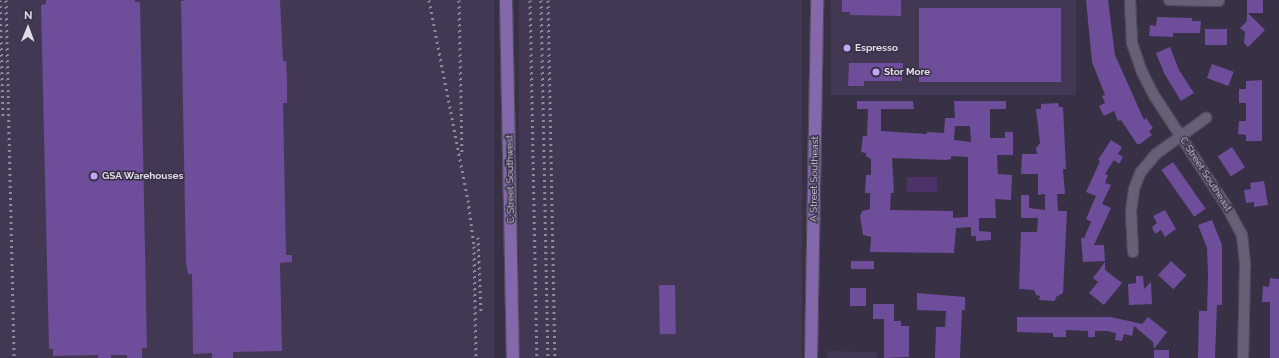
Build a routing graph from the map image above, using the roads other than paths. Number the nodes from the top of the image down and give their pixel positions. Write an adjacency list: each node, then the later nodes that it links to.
1 (506, 0): 9 (main road, C Street Southwest)
2 (817, 0): 10 (main road, A Street Southeast)
3 (1130, 0): 7 (street, C Street Southeast)
4 (1169, 0): 5 (street)
5 (1219, 2)
6 (1206, 118): 7 (street)
7 (1180, 135): 8 (street); 11 (street, C Street Southeast)
8 (1133, 252)
9 (513, 358)
10 (811, 358)
11 (1243, 358)

